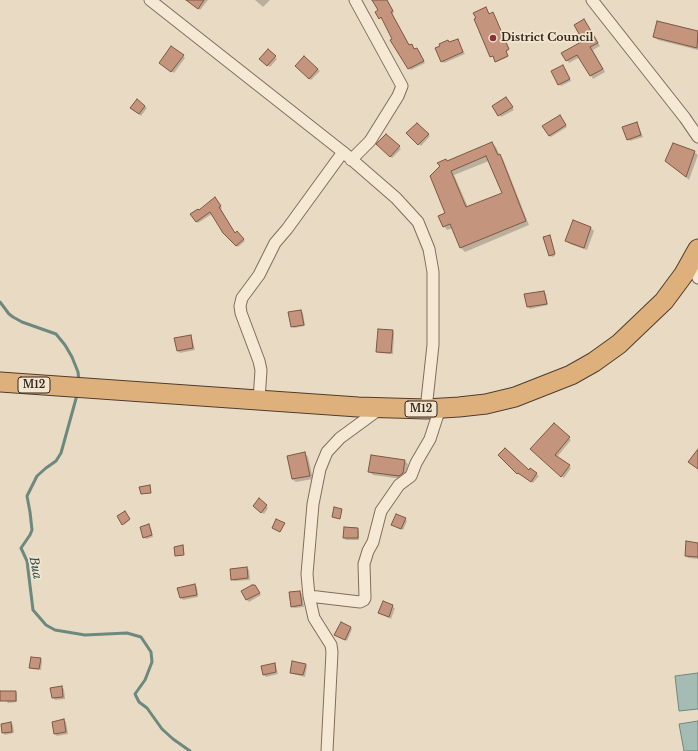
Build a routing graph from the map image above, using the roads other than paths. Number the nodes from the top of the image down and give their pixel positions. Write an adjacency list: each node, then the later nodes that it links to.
1 (150, 0): 5 (street)
2 (355, 0): 5 (street)
3 (592, 0): 4 (street)
4 (698, 137)
5 (347, 156): 8 (street); 10 (street)
6 (696, 263): 10 (highway, M12)
7 (0, 382): 8 (highway, M12)
8 (259, 400): 9 (highway, M12)
9 (382, 408): 10 (highway, M12); 11 (street)
10 (433, 408): 11 (street)
11 (309, 596): 12 (street)
12 (327, 751)

